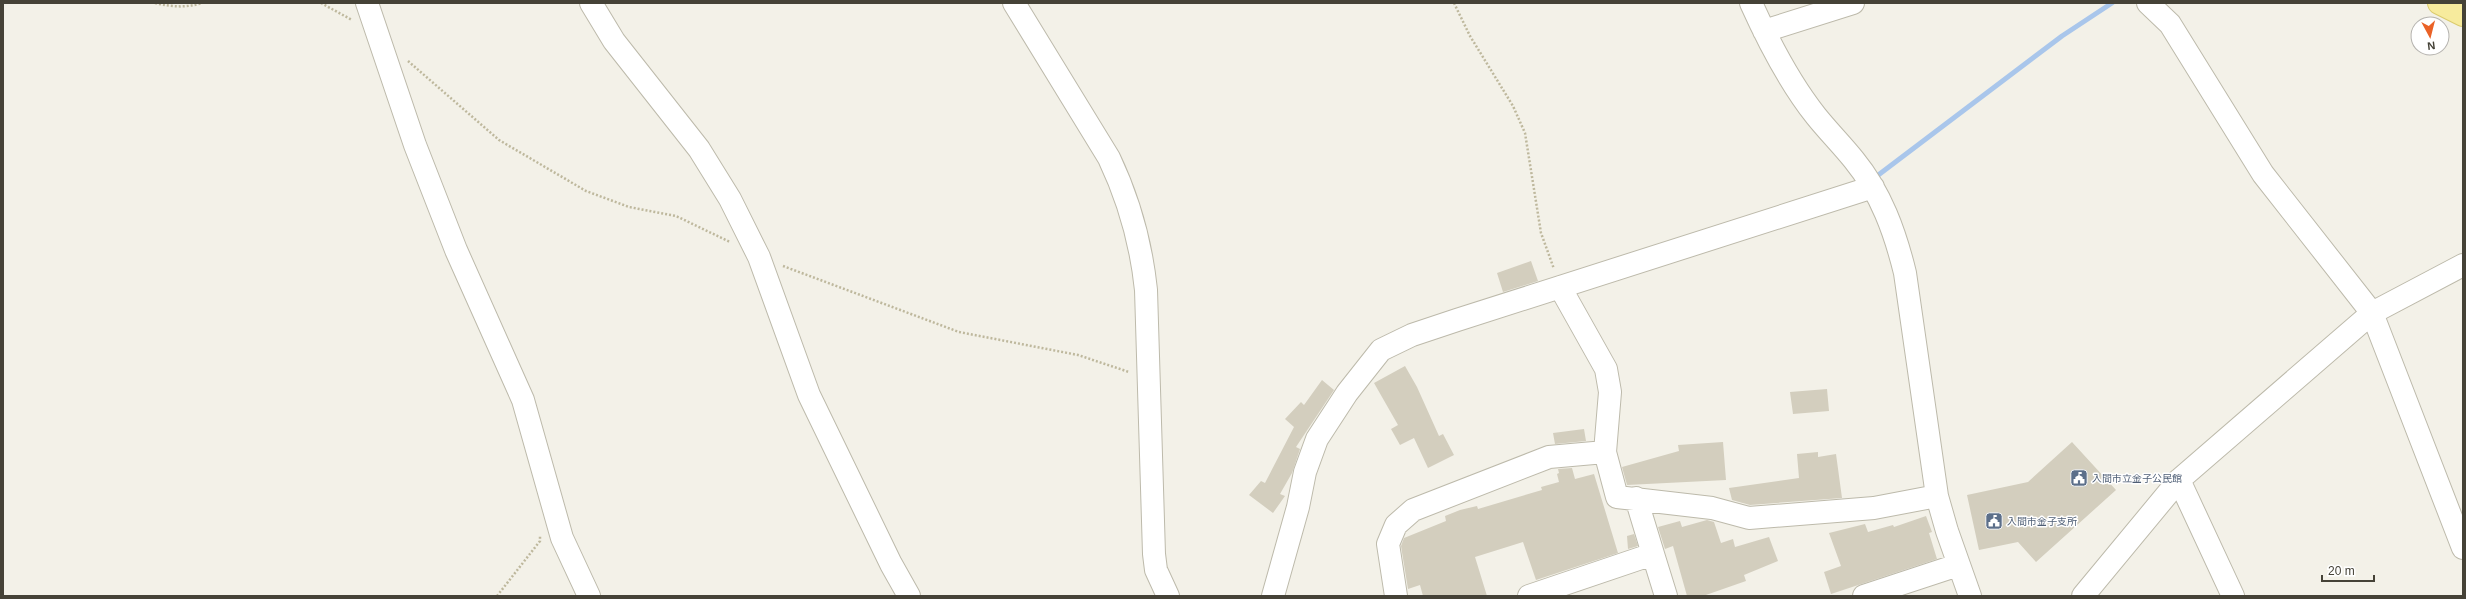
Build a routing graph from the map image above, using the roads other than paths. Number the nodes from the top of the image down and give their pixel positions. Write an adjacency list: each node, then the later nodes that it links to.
1 (367, 3): 21 (street)
2 (592, 3): 22 (street)
3 (1014, 3): 23 (street)
4 (1751, 3): 9 (street)
5 (1853, 3): 9 (street)
6 (2148, 3): 13 (street)
7 (2440, 3): 8 (main road)
8 (2463, 15)
9 (1764, 31): 10 (street)
10 (1873, 187): 12 (street); 16 (street)
11 (2463, 264): 13 (street)
12 (1560, 287): 14 (street); 24 (street)
13 (2372, 312): 15 (street); 18 (street)
14 (1605, 452): 17 (street); 25 (street)
15 (2180, 480): 30 (street); 31 (street)
16 (1937, 496): 17 (street); 20 (street)
17 (1636, 498): 19 (street)
18 (2463, 548)
19 (1653, 554): 26 (street); 27 (street)
20 (1958, 565): 28 (street); 29 (street)
21 (589, 596)
22 (909, 596)
23 (1168, 596)
24 (1273, 596)
25 (1396, 596)
26 (1529, 596)
27 (1666, 596)
28 (1864, 596)
29 (1970, 596)
30 (2083, 596)
31 (2234, 596)

